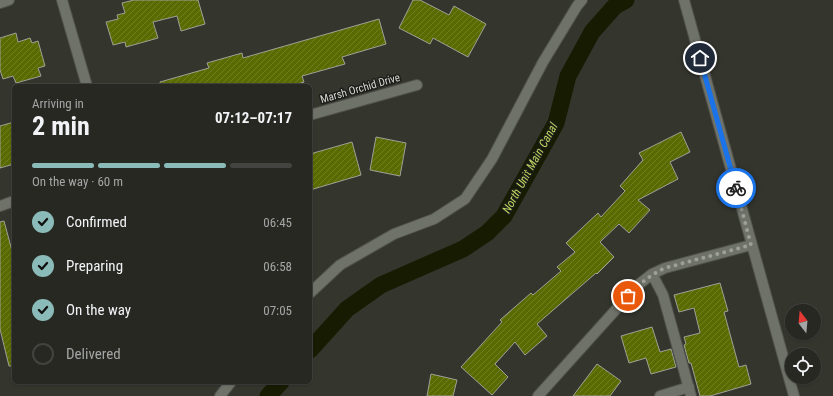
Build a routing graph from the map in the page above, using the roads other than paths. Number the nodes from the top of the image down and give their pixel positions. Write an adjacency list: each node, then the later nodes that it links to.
1 (9, 0): 4 (street)
2 (62, 0): 6 (street)
3 (582, 0): 13 (street)
4 (0, 3)
5 (685, 3): 11 (street)
6 (86, 84)
7 (417, 84): 8 (street, Marsh Orchid Drive)
8 (312, 114)
9 (12, 202): 10 (street)
10 (0, 206)
11 (751, 245): 12 (street); 19 (street)
12 (652, 274): 15 (street); 17 (street)
13 (312, 291)
14 (229, 384): 16 (street)
15 (690, 392): 18 (street)
16 (220, 396)
17 (538, 396)
18 (660, 396)
19 (794, 396)

